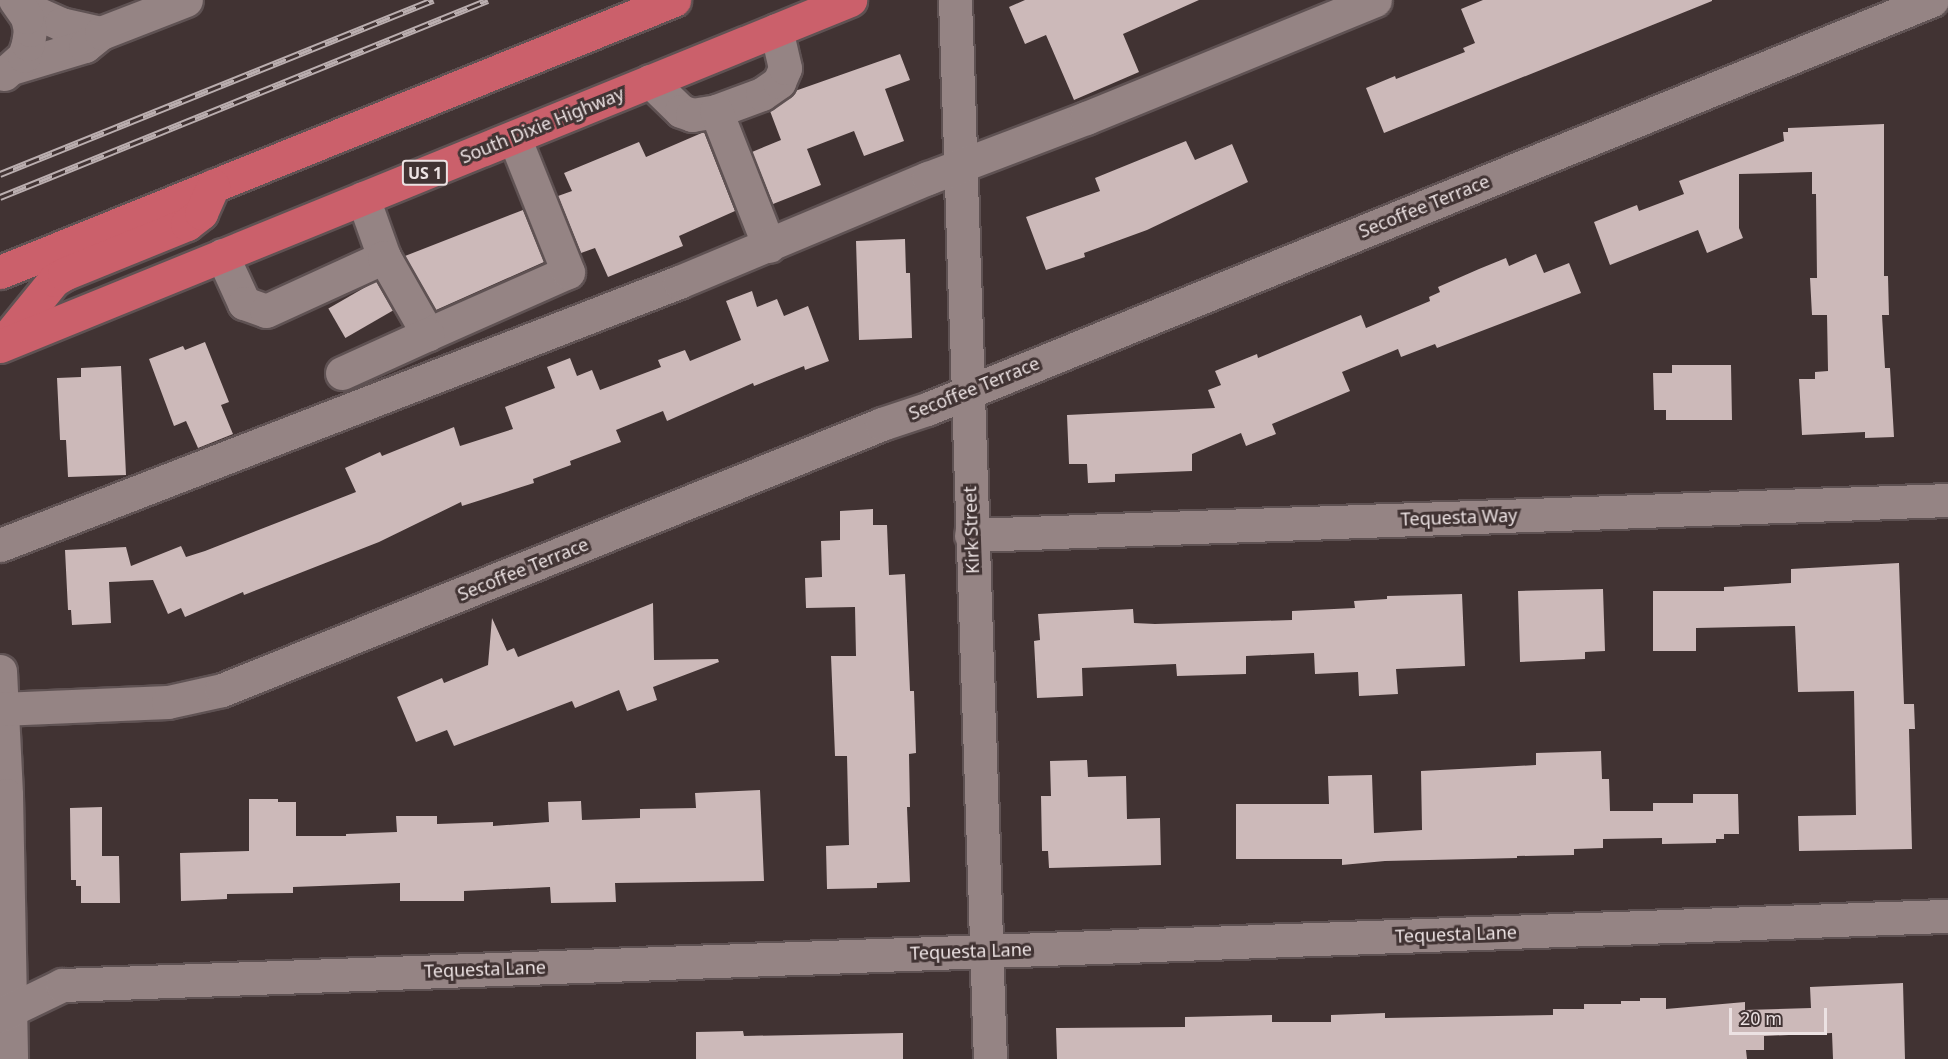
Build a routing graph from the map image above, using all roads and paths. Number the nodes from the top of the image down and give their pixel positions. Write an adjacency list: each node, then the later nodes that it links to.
1 (186, 0): 10 (street)
2 (674, 0): 16 (highway)
3 (850, 0): 9 (highway, South Dixie Highway / US 1)
4 (955, 0): 15 (street, Kirk Street)
5 (1375, 0): 8 (street)
6 (1932, 0): 25 (street, Secoffee Terrace)
7 (18, 3): 10 (street); 11 (street)
8 (1311, 12): 15 (street)
9 (777, 30): 12 (highway, South Dixie Highway / US 1); 13 (street)
10 (101, 33): 11 (street)
11 (5, 78)
12 (650, 81): 13 (street); 14 (highway, South Dixie Highway / US 1)
13 (716, 111): 18 (street)
14 (514, 137): 17 (highway, South Dixie Highway / US 1); 22 (street)
15 (959, 166): 18 (street); 25 (street, Kirk Street)
16 (213, 186): 21 (highway); 23 (highway)
17 (363, 198): 19 (highway, South Dixie Highway / US 1); 20 (street)
18 (769, 246): 28 (street)
19 (222, 255): 20 (street); 23 (highway, South Dixie Highway / US 1)
20 (384, 257): 22 (street)
21 (0, 272)
22 (428, 334): 24 (street)
23 (0, 346)
24 (342, 373)
25 (967, 392): 27 (street, Kirk Street); 30 (street, Secoffee Terrace)
26 (1948, 500): 27 (street, Tequesta Way)
27 (971, 535): 32 (street, Kirk Street)
28 (0, 545)
29 (0, 671): 30 (street)
30 (1, 709): 33 (street)
31 (1948, 916): 32 (street, Tequesta Lane)
32 (986, 951): 33 (street, Tequesta Lane); 35 (street, Kirk Street)
33 (5, 1013): 34 (street)
34 (11, 1059)
35 (990, 1059)

